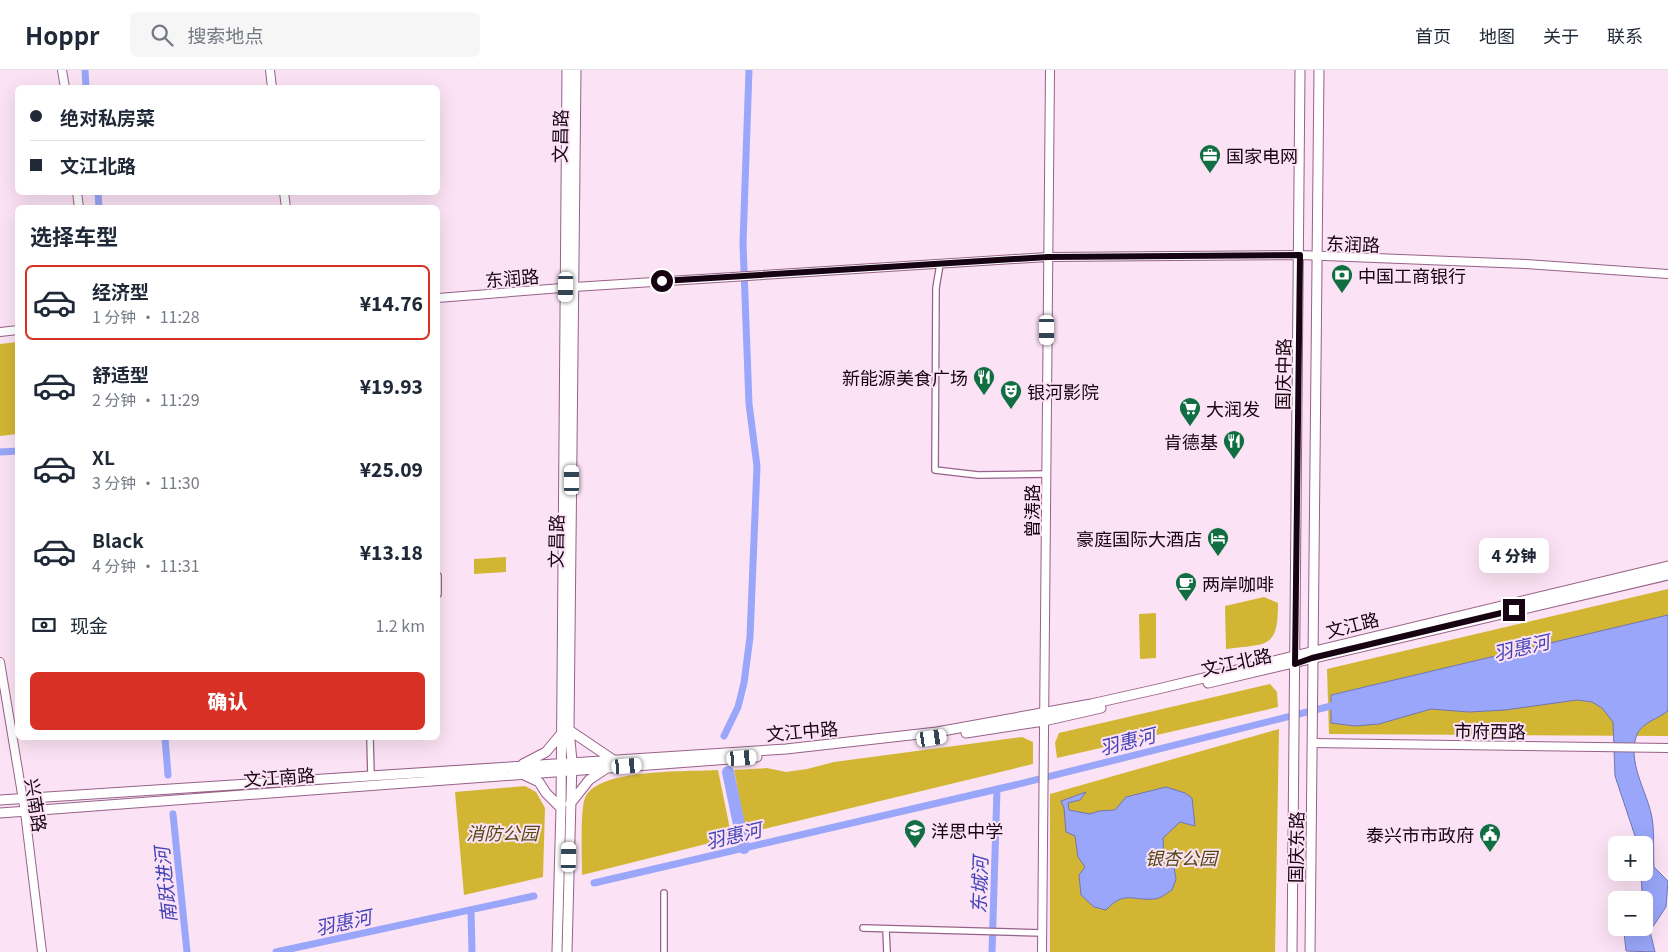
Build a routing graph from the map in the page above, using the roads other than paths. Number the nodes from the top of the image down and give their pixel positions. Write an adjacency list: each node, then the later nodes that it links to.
1 (62, 70): 8 (street)
2 (270, 70): 9 (street)
3 (567, 70): 15 (main road, 文昌路)
4 (576, 70): 15 (main road, 文昌路)
5 (1050, 70): 12 (street, 曾涛路)
6 (1300, 70): 10 (main road, 国庆中路)
7 (1319, 70): 11 (main road, 国庆东路)
8 (64, 85)
9 (272, 85)
10 (1300, 255): 11 (street, 东润路); 12 (street, 东润路); 23 (main road, 国庆中路)
11 (1316, 256): 14 (street, 东润路); 22 (main road, 国庆东路)
12 (1048, 257): 13 (street, 东润路); 19 (street, 曾涛路)
13 (940, 264): 15 (street, 东润路); 19 (street)
14 (1668, 274)
15 (570, 287): 16 (street, 东润路); 27 (main road, 文昌路)
16 (440, 298)
17 (15, 330): 18 (street)
18 (0, 332)
19 (1046, 474): 26 (street, 曾涛路)
20 (1668, 566): 22 (main road, 文江路)
21 (1668, 575): 22 (main road)
22 (1312, 655): 23 (main road, 文江路); 29 (main road, 国庆东路)
23 (1295, 660): 25 (main road, 国庆中路); 26 (main road, 文江路)
24 (0, 662): 37 (street, 兴南路)
25 (1296, 678): 52 (main road, 国庆东路)
26 (1044, 717): 31 (main road, 文江中路); 45 (street, 曾涛路)
27 (565, 732): 31 (main road); 32 (main road); 33 (main road, 文昌路); 34 (main road, 文昌路)
28 (370, 740): 36 (street)
29 (1312, 743): 30 (street, 市府西路); 53 (main road, 国庆东路)
30 (1668, 748)
31 (610, 763): 33 (main road, 文江中路); 39 (main road)
32 (519, 766): 34 (main road, 文江南路); 36 (main road, 文江南路)
33 (571, 766): 34 (main road, 文江中路); 39 (main road, 文昌路)
34 (560, 767): 35 (main road, 文江南路); 39 (main road, 文昌路)
35 (523, 775): 39 (main road); 40 (main road, 文江南路)
36 (371, 776): 37 (main road, 文江南路)
37 (21, 799): 38 (main road, 文江南路); 40 (street, 兴南路)
38 (0, 800)
39 (565, 806): 47 (main road, 文昌路); 48 (main road, 文昌路)
40 (24, 812): 41 (main road, 文江南路); 46 (street, 兴南路)
41 (0, 813)
42 (664, 894): 49 (street)
43 (863, 928): 44 (street)
44 (886, 930): 45 (street); 50 (street)
45 (1042, 933): 51 (street, 曾涛路)
46 (42, 952)
47 (558, 952)
48 (568, 952)
49 (664, 952)
50 (886, 952)
51 (1042, 952)
52 (1292, 952)
53 (1310, 952)

